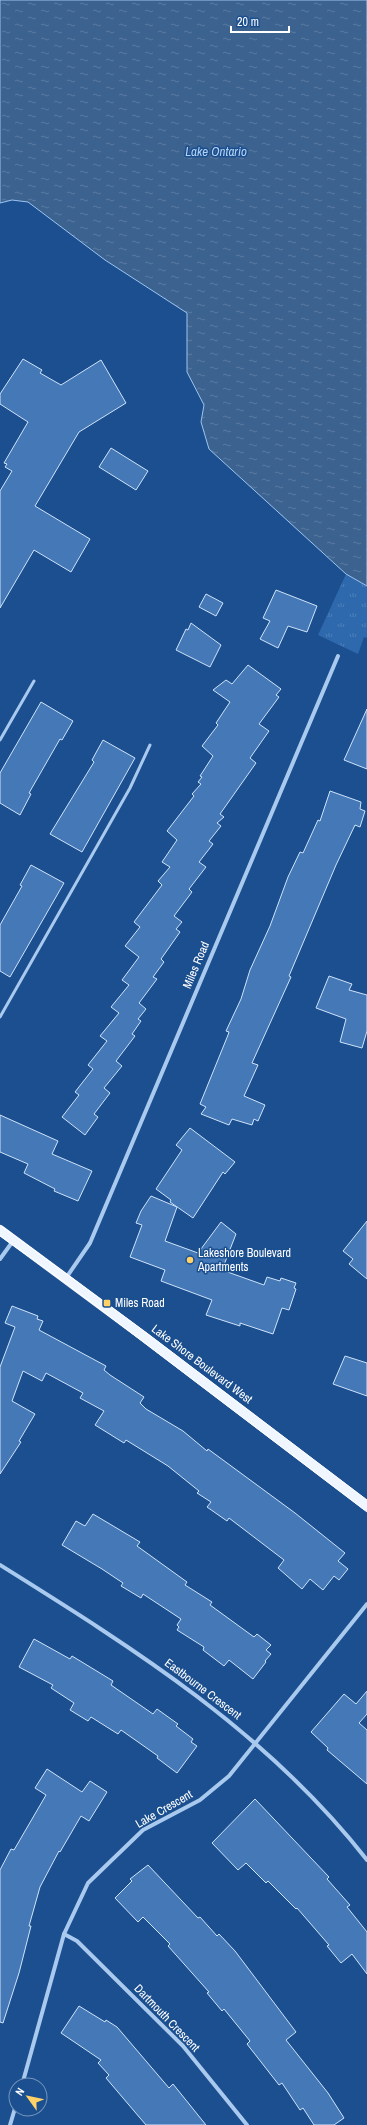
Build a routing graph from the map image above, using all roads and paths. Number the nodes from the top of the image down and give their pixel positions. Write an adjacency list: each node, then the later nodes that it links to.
1 (338, 656): 9 (street, Miles Road)
2 (34, 681): 3 (lane)
3 (0, 740)
4 (150, 745): 5 (lane)
5 (0, 1017)
6 (0, 1230): 7 (main road, Lake Shore Boulevard West)
7 (14, 1241): 8 (street); 9 (main road, Lake Shore Boulevard West)
8 (0, 1259)
9 (66, 1279): 10 (main road, Lake Shore Boulevard West)
10 (367, 1506)
11 (0, 1565): 13 (street, Eastbourne Crescent)
12 (367, 1604): 13 (street, Lake Crescent)
13 (257, 1743): 14 (street, Eastbourne Crescent); 15 (street, Lake Crescent)
14 (367, 1860)
15 (64, 1934): 16 (street, Lake Crescent); 17 (street, Dartmouth Crescent)
16 (24, 2077)
17 (247, 2125)

